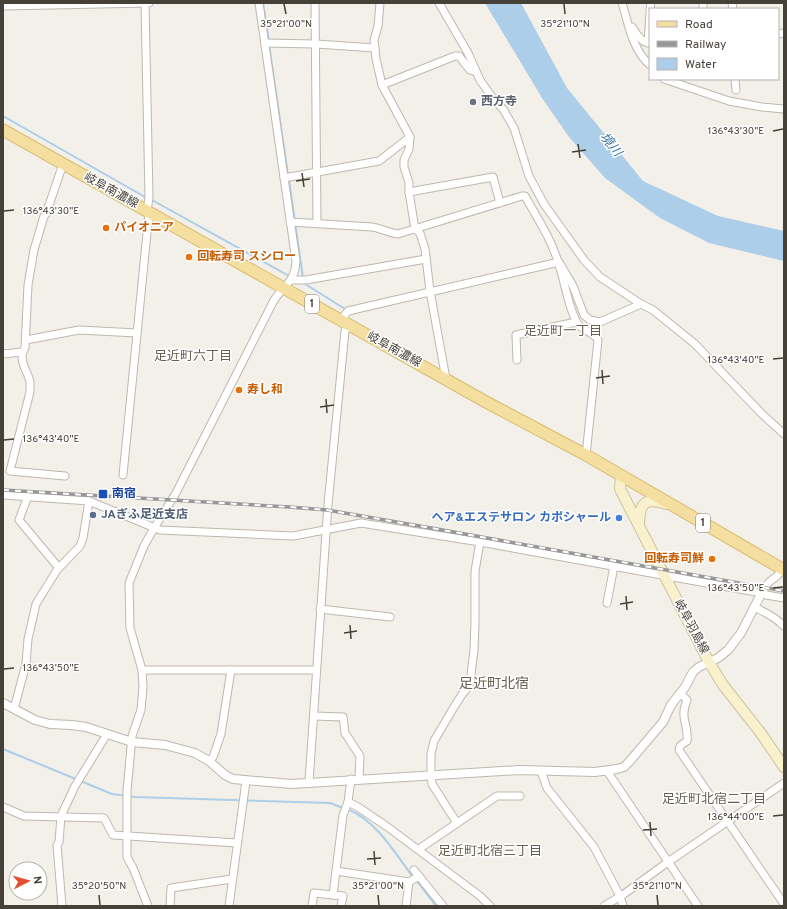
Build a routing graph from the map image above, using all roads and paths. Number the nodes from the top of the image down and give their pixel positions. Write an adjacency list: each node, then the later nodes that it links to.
1 (145, 3): 2 (street); 8 (street); 28 (street)
2 (149, 3)
3 (259, 3): 10 (street)
4 (315, 3): 12 (street)
5 (380, 3): 13 (street)
6 (439, 3): 15 (street)
7 (622, 3): 9 (street)
8 (3, 6)
9 (627, 19): 11 (street); 14 (street)
10 (265, 43): 12 (street); 25 (street)
11 (649, 43)
12 (316, 44): 13 (street); 24 (street)
13 (375, 48): 18 (street)
14 (649, 64)
15 (476, 72): 18 (street); 36 (street)
16 (667, 80): 20 (street)
17 (735, 80): 19 (street)
18 (382, 85): 22 (street)
19 (736, 90)
20 (784, 109)
21 (3, 130): 23 (main road, 岐阜南濃線 / 1)
22 (410, 137): 24 (street); 26 (street)
23 (62, 164): 28 (main road, 岐阜南濃線 / 1); 40 (street)
24 (315, 173): 25 (street); 30 (street)
25 (284, 178): 29 (street)
26 (409, 192): 27 (street); 31 (street)
27 (500, 203): 31 (street); 33 (street)
28 (148, 212): 34 (main road, 岐阜南濃線 / 1); 39 (street)
29 (290, 222): 30 (street); 34 (street)
30 (317, 223): 31 (street)
31 (415, 229): 32 (street)
32 (426, 259): 34 (street); 35 (street)
33 (558, 262): 35 (street); 36 (street); 38 (street)
34 (288, 284): 37 (main road, 岐阜南濃線 / 1); 55 (street)
35 (430, 291): 37 (street); 44 (street)
36 (641, 304): 45 (street)
37 (345, 322): 44 (main road, 岐阜南濃線 / 1); 56 (street)
38 (576, 322): 43 (street); 46 (street)
39 (137, 333): 40 (street); 47 (street)
40 (26, 340): 41 (street)
41 (22, 352): 42 (street); 48 (street)
42 (3, 354)
43 (517, 360)
44 (446, 379): 46 (main road, 岐阜南濃線 / 1)
45 (784, 434)
46 (586, 455): 49 (main road, 岐阜南濃線 / 1)
47 (123, 475)
48 (65, 476)
49 (621, 477): 53 (main road, 岐阜南濃線 / 1); 54 (main road, 岐阜羽島線)
50 (3, 495): 51 (street)
51 (28, 496): 52 (street); 59 (street)
52 (89, 501): 55 (street); 59 (street)
53 (673, 505): 54 (main road); 60 (main road, 岐阜南濃線 / 1)
54 (640, 527): 61 (main road, 岐阜羽島線)
55 (154, 528): 56 (street); 70 (street)
56 (326, 529): 57 (street); 66 (street)
57 (480, 542): 58 (street); 83 (street)
58 (614, 566): 61 (street); 64 (street)
59 (59, 568): 75 (street)
60 (783, 569): 62 (street)
61 (664, 575): 62 (street); 69 (main road, 岐阜羽島線)
62 (761, 594): 63 (street); 65 (street)
63 (784, 598)
64 (607, 603)
65 (754, 607): 68 (street); 69 (street)
66 (320, 609): 67 (street); 72 (street)
67 (390, 617)
68 (784, 626)
69 (709, 662): 73 (street); 80 (main road, 岐阜羽島線)
70 (142, 670): 71 (street); 78 (street)
71 (232, 670): 72 (street); 79 (street)
72 (316, 670): 76 (street)
73 (680, 693): 82 (street); 93 (street)
74 (3, 703): 75 (street)
75 (14, 709): 77 (street)
76 (314, 716): 84 (street); 86 (street)
77 (106, 734): 78 (street); 91 (street)
78 (132, 742): 79 (street); 94 (street)
79 (209, 761): 85 (street)
80 (784, 767)
81 (540, 771): 82 (street); 83 (street); 104 (street)
82 (607, 771): 97 (street)
83 (430, 775): 84 (street); 92 (street)
84 (355, 779): 86 (street); 89 (street)
85 (246, 781): 86 (street); 95 (street)
86 (309, 782)
87 (784, 782): 93 (street)
88 (520, 796): 92 (street)
89 (348, 802): 96 (street); 99 (street)
90 (3, 807): 91 (street)
91 (61, 816): 94 (street); 106 (street)
92 (457, 822): 96 (street)
93 (727, 822): 97 (street); 105 (street)
94 (127, 836): 95 (street); 107 (street)
95 (237, 843): 101 (street)
96 (419, 849): 114 (street)
97 (668, 862): 104 (street); 117 (street)
98 (414, 870): 100 (street)
99 (336, 871): 102 (street); 103 (street)
100 (419, 876): 102 (street); 113 (street)
101 (232, 879): 108 (street); 109 (street)
102 (409, 882): 112 (street)
103 (333, 895): 110 (street); 111 (street)
104 (620, 896): 115 (street); 116 (street)
105 (784, 904)
106 (62, 906)
107 (148, 906)
108 (170, 906)
109 (229, 906)
110 (312, 906)
111 (341, 906)
112 (406, 906)
113 (443, 906)
114 (490, 906)
115 (604, 906)
116 (623, 906)
117 (698, 906)

